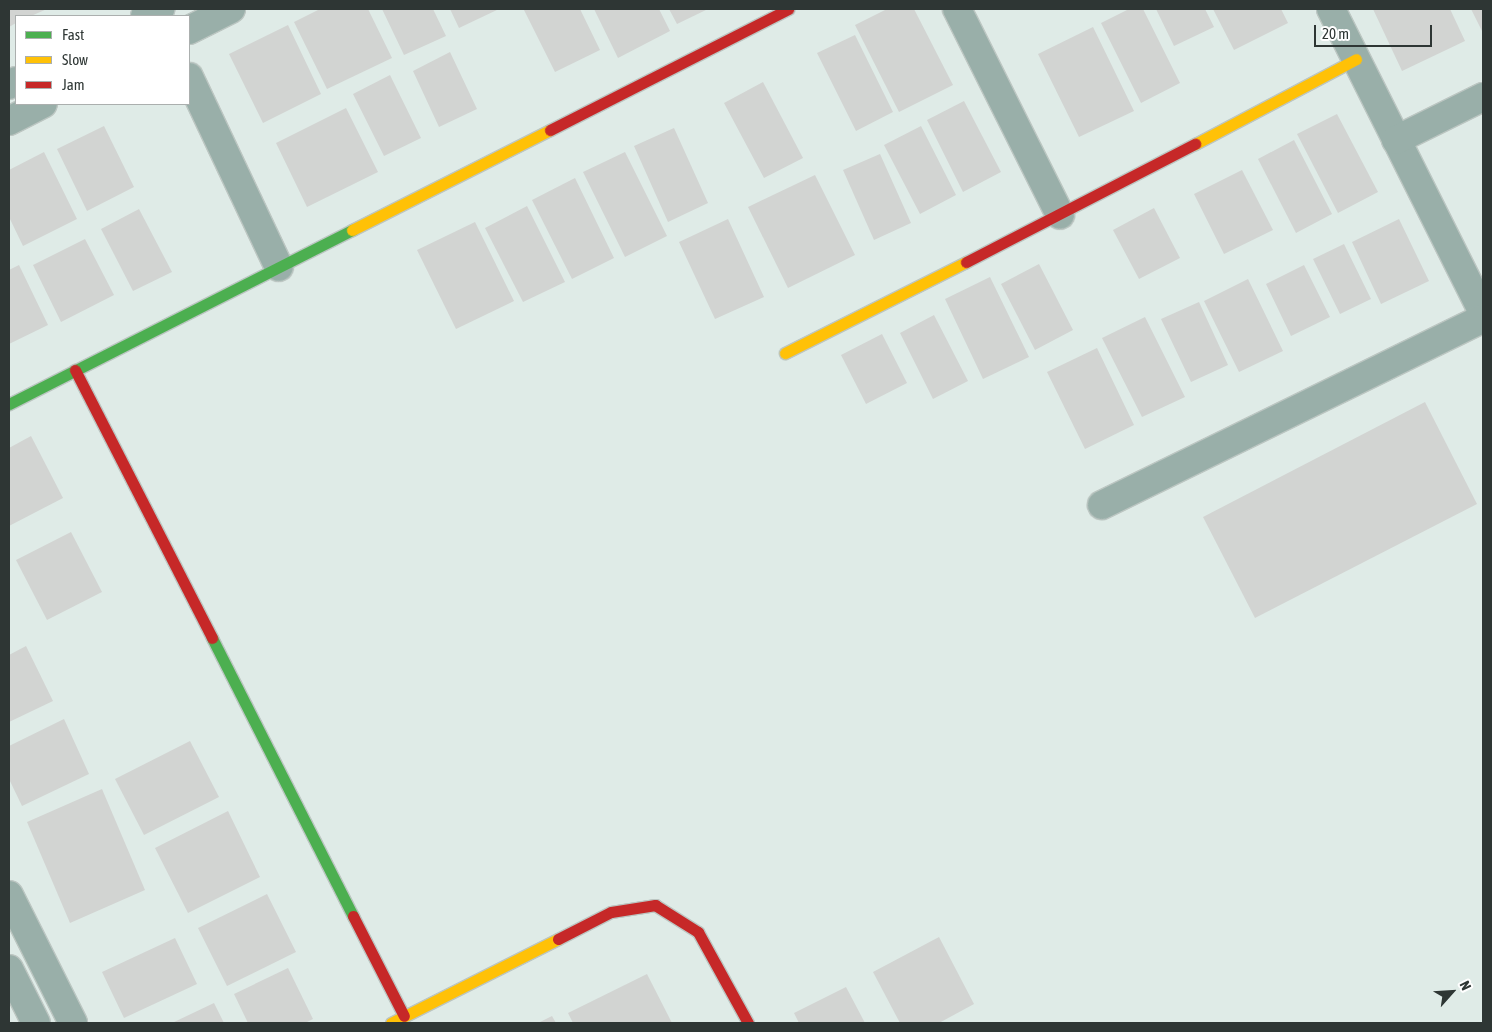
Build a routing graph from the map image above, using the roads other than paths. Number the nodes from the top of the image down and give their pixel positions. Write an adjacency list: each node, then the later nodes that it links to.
1 (231, 9): 5 (street)
2 (788, 9): 13 (street)
3 (957, 9): 12 (street)
4 (1330, 9): 6 (street)
5 (190, 30)
6 (1356, 59): 11 (street); 12 (street)
7 (190, 78): 13 (street)
8 (1483, 97): 11 (street)
9 (40, 105): 10 (street)
10 (9, 121)
11 (1396, 140): 14 (street)
12 (1060, 215): 16 (street)
13 (279, 267): 17 (street)
14 (1483, 313)
15 (1483, 318): 19 (street)
16 (785, 353)
17 (75, 370): 18 (street); 23 (street)
18 (9, 404)
19 (1102, 505)
20 (9, 895): 21 (street)
21 (39, 954): 22 (street); 25 (street)
22 (9, 970): 24 (street)
23 (404, 1016): 26 (street); 27 (street)
24 (36, 1023)
25 (73, 1023)
26 (391, 1023)
27 (748, 1023)

